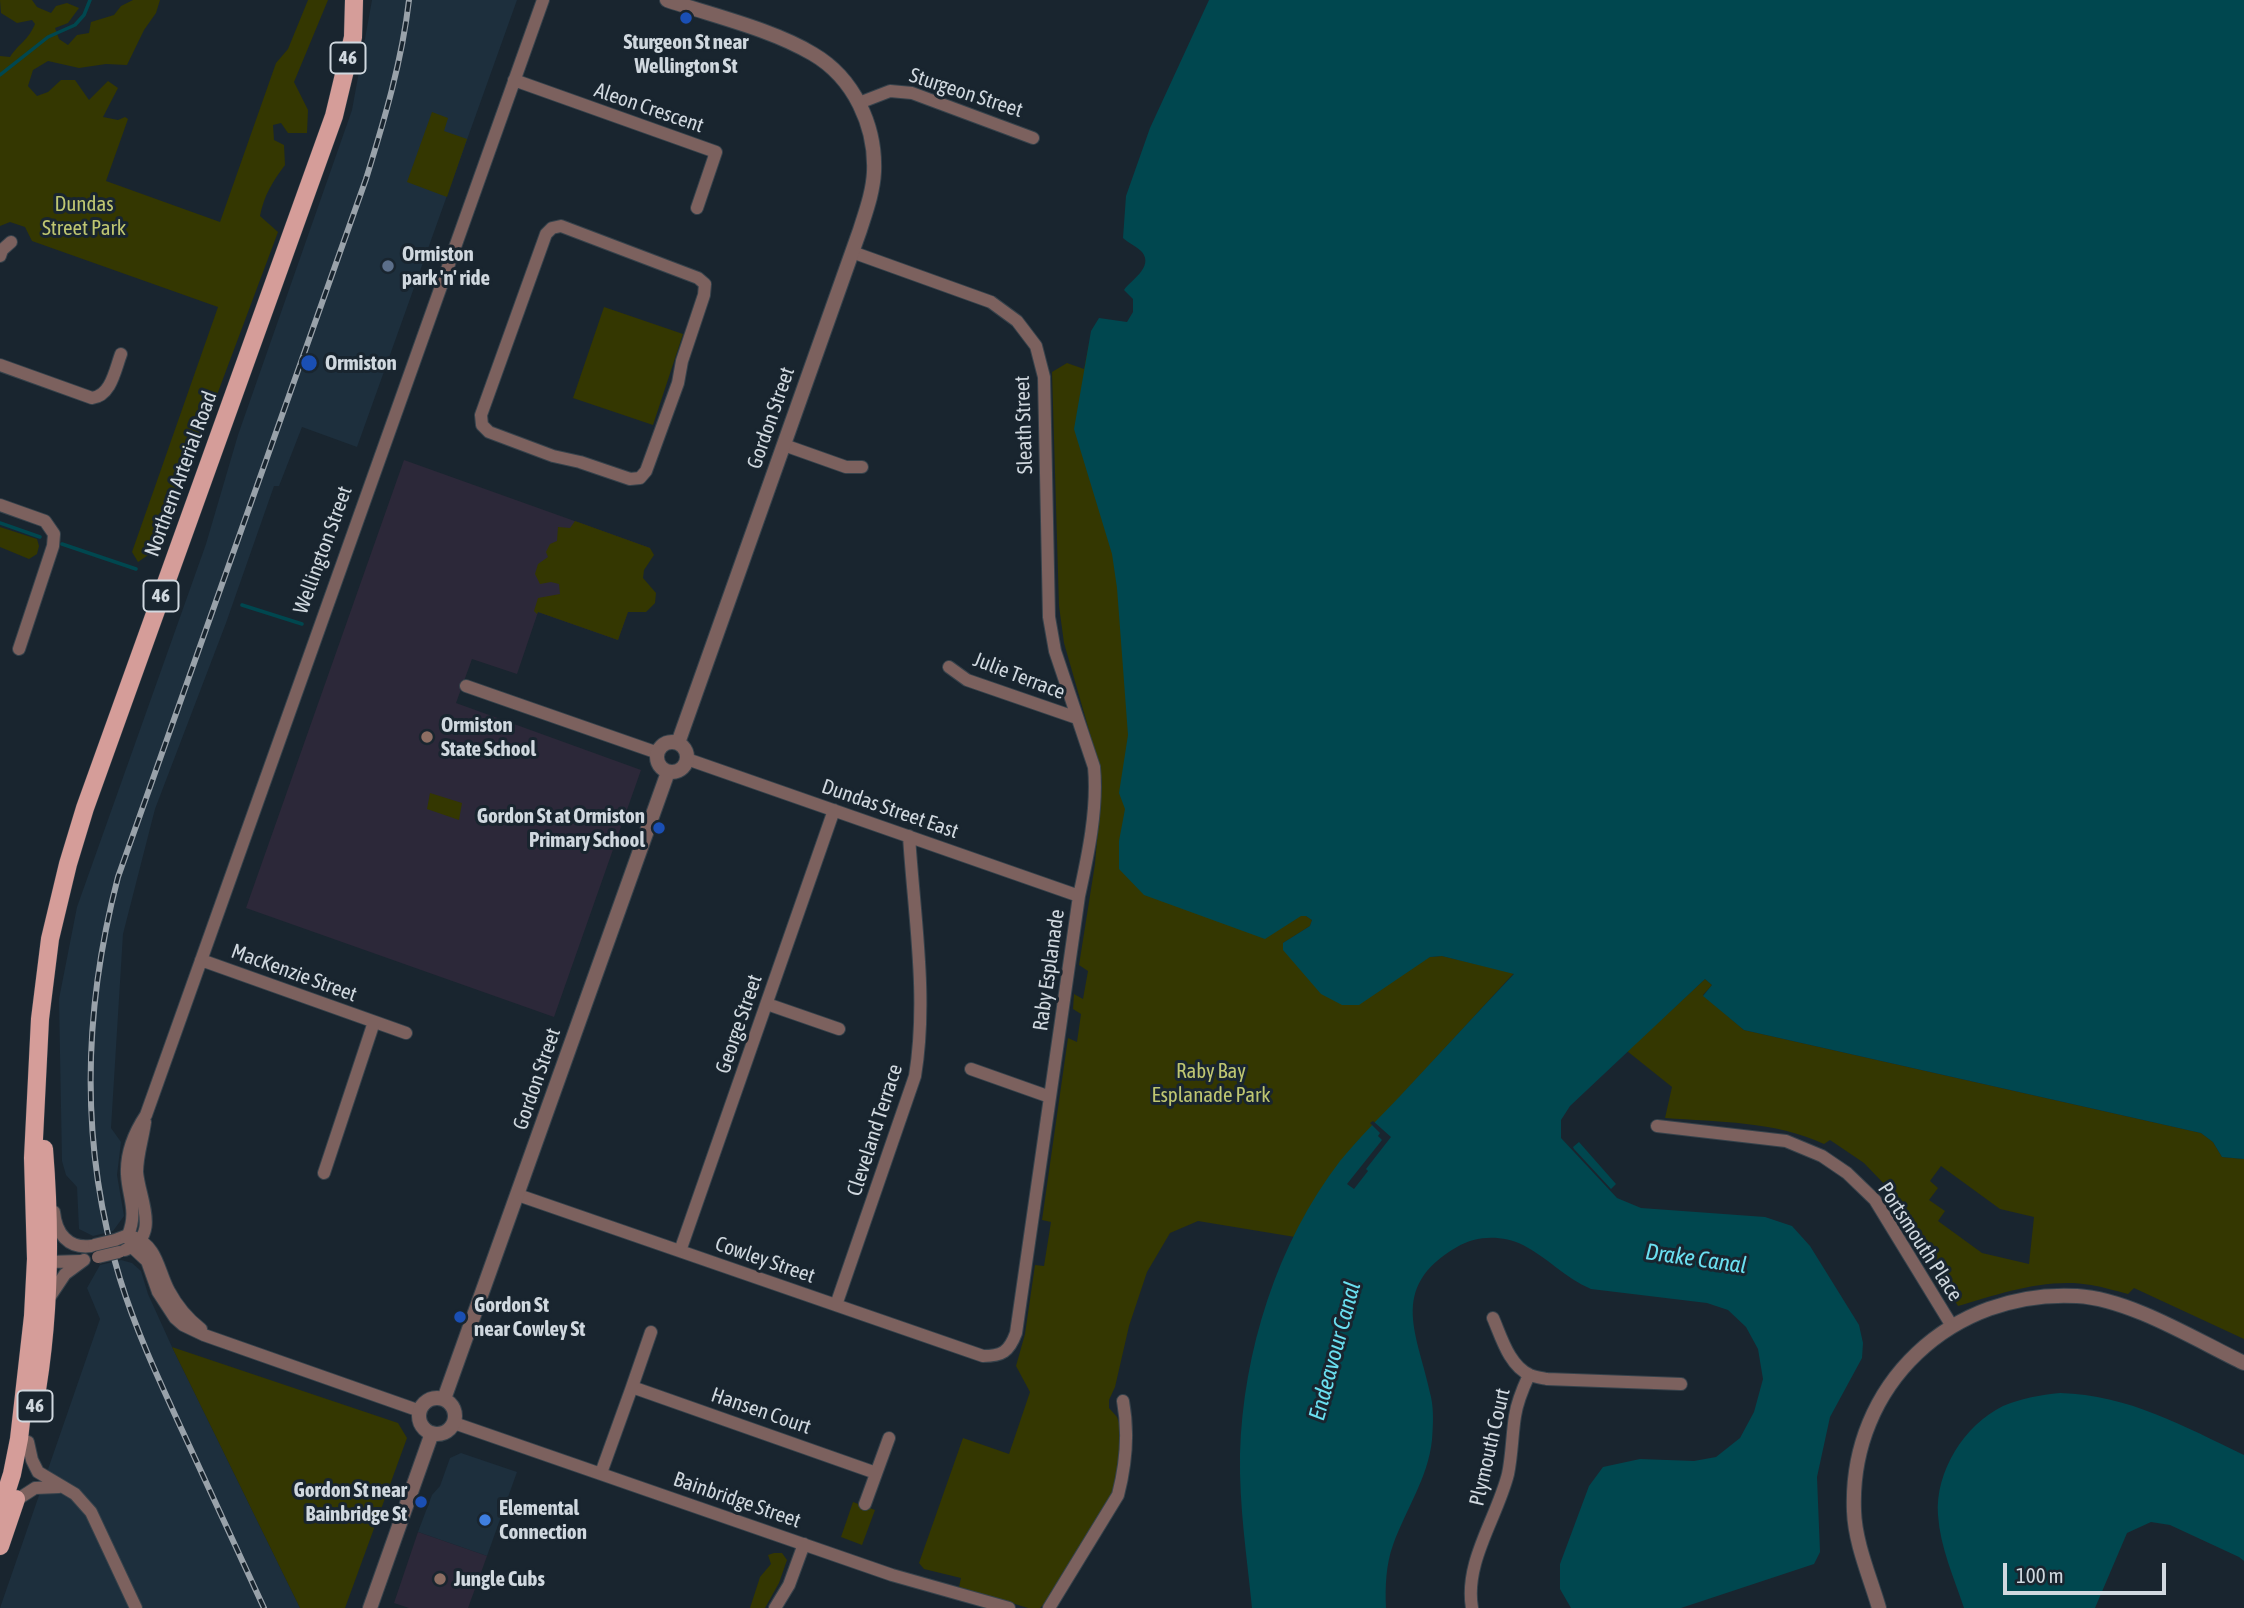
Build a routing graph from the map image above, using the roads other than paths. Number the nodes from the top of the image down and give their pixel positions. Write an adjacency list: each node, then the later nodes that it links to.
1 (354, 0): 35 (main road, Northern Arterial Road / 46)
2 (543, 0): 4 (street, Wellington Street)
3 (667, 0): 5 (street)
4 (513, 80): 7 (street, Aleon Crescent); 29 (street, Wellington Street)
5 (859, 103): 6 (street, Sturgeon Street); 10 (street, Gordon Street)
6 (1032, 138)
7 (697, 208)
8 (552, 228): 8 (street)
9 (11, 242): 11 (street)
10 (852, 252): 14 (street, Gordon Street); 17 (street, Sleath Street)
11 (0, 256)
12 (121, 354): 13 (street)
13 (0, 365)
14 (784, 445): 15 (street); 22 (street, Gordon Street)
15 (862, 467)
16 (0, 505): 18 (street)
17 (1048, 589): 21 (street, Raby Esplanade)
18 (19, 649)
19 (948, 667): 21 (street, Julie Terrace)
20 (466, 686): 23 (street)
21 (1077, 718): 28 (street, Raby Esplanade)
22 (678, 743): 23 (street); 24 (street)
23 (658, 753): 25 (street)
24 (687, 758): 25 (street); 26 (street, Dundas Street East)
25 (668, 772): 40 (street, Gordon Street)
26 (834, 810): 27 (street, Dundas Street East); 30 (street, George Street)
27 (909, 836): 28 (street, Dundas Street East); 47 (street, Cleveland Terrace)
28 (1079, 896): 36 (street, Raby Esplanade)
29 (201, 960): 31 (street, MacKenzie Street); 41 (street, Wellington Street)
30 (767, 1004): 32 (street); 43 (street, George Street)
31 (374, 1022): 33 (street, MacKenzie Street); 39 (street, MacKenzie Street)
32 (839, 1029)
33 (406, 1033)
34 (971, 1069): 36 (street)
35 (37, 1089): 38 (main road, Northern Arterial Road / 46); 44 (main road, Northern Arterial Road / 46)
36 (1050, 1097): 51 (street, Raby Esplanade)
37 (1657, 1126): 49 (street, Portsmouth Place)
38 (43, 1132): 42 (street); 44 (main road, Northern Arterial Road / 46)
39 (324, 1173)
40 (518, 1195): 43 (street, Cowley Street); 56 (street, Gordon Street)
41 (127, 1243): 42 (street, bridge); 58 (street)
42 (95, 1250): 44 (street); 45 (street)
43 (680, 1251): 47 (street, Cowley Street)
44 (44, 1259): 45 (street); 46 (main road, Northern Arterial Road / 46); 68 (main road, 46)
45 (84, 1261): 46 (street)
46 (47, 1301): 62 (main road, Northern Arterial Road / 46)
47 (836, 1305): 51 (street, Cowley Street)
48 (1493, 1318): 53 (street, Plymouth Court)
49 (1952, 1326): 52 (street); 77 (street)
50 (651, 1332): 55 (street)
51 (1000, 1356)
52 (2244, 1363)
53 (1529, 1375): 54 (street, Plymouth Court); 76 (street, Plymouth Court)
54 (1681, 1384)
55 (632, 1387): 63 (street); 64 (street, Hansen Court)
56 (444, 1399): 58 (street); 59 (street)
57 (1123, 1401): 75 (street)
58 (420, 1410): 60 (street)
59 (454, 1423): 60 (street); 63 (street, Bainbridge Street)
60 (432, 1433): 72 (street)
61 (889, 1438): 64 (street)
62 (28, 1442): 65 (street); 66 (main road, Northern Arterial Road / 46)
63 (601, 1473): 69 (street, Bainbridge Street)
64 (876, 1473): 67 (street)
65 (63, 1488): 66 (street); 71 (street)
66 (15, 1501): 70 (main road, Northern Arterial Road / 46)
67 (865, 1504)
68 (0, 1512)
69 (804, 1544): 73 (street); 74 (street, Bainbridge Street)
70 (0, 1546)
71 (136, 1608)
72 (370, 1608)
73 (775, 1608)
74 (1009, 1608)
75 (1049, 1608)
76 (1472, 1608)
77 (1879, 1608)

